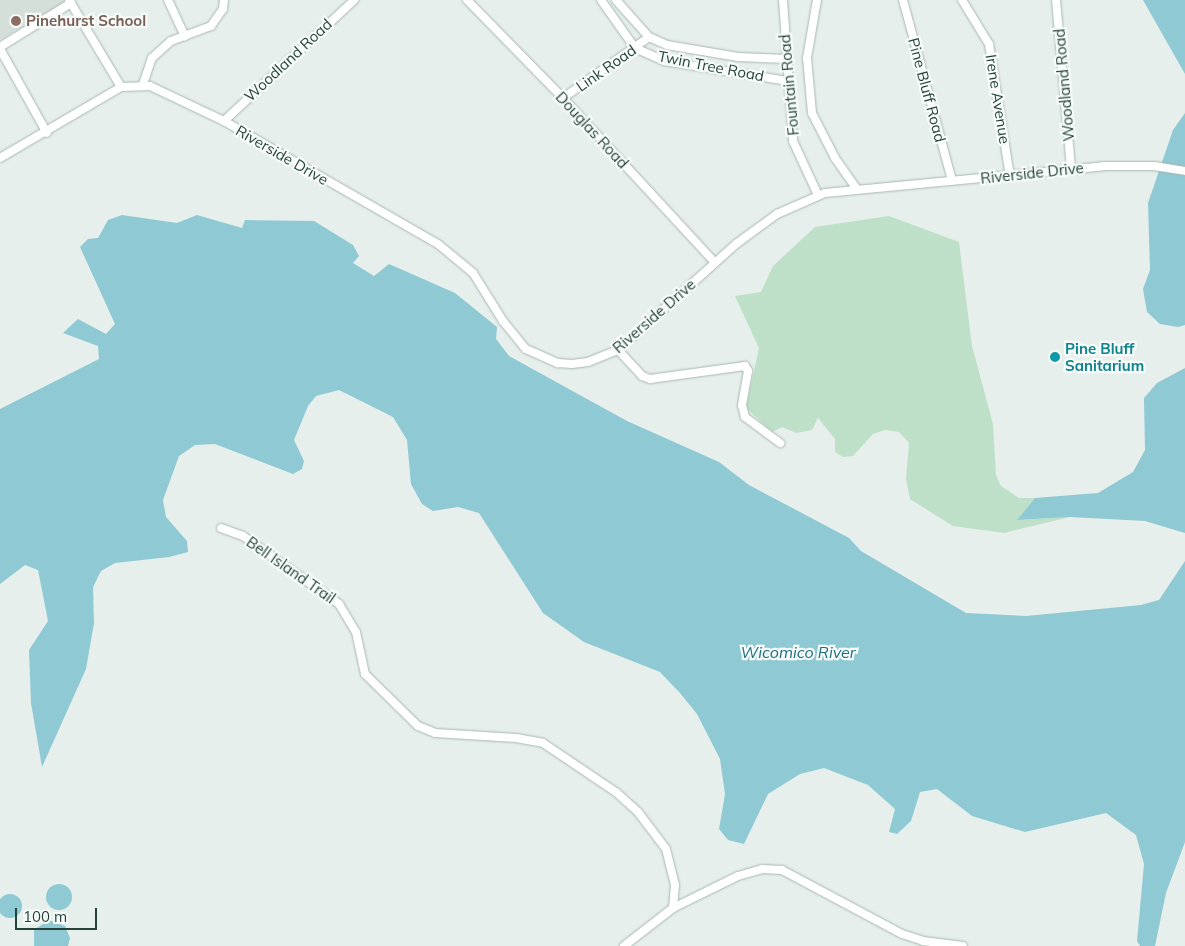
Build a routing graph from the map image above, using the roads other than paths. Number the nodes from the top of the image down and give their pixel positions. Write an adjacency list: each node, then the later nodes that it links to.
1 (168, 0): 13 (street)
2 (224, 0): 13 (street)
3 (354, 0): 22 (street, Woodland Road)
4 (467, 0): 21 (street, Douglas Road)
5 (601, 0): 16 (street)
6 (616, 0): 14 (street)
7 (783, 0): 17 (street, Fountain Road)
8 (817, 0): 29 (street)
9 (903, 0): 28 (street, Pine Bluff Road)
10 (962, 0): 27 (street, Irene Avenue)
11 (1056, 0): 25 (street, Woodland Road)
12 (70, 2): 15 (street); 20 (street)
13 (185, 36): 19 (street)
14 (649, 37): 16 (street, Link Road); 17 (street)
15 (0, 48): 23 (street)
16 (635, 48): 18 (street, Twin Tree Road); 21 (street, Link Road)
17 (786, 59): 18 (street, Fountain Road)
18 (788, 80): 30 (street, Fountain Road)
19 (142, 84): 20 (street); 22 (street, Riverside Drive)
20 (121, 87): 23 (street)
21 (563, 98): 31 (street, Douglas Road)
22 (224, 121): 32 (street, Riverside Drive)
23 (47, 133): 24 (street)
24 (0, 158)
25 (1072, 170): 26 (street, Riverside Drive); 27 (street, Riverside Drive)
26 (1185, 171)
27 (1010, 176): 28 (street, Riverside Drive)
28 (952, 180): 29 (street, Riverside Drive)
29 (856, 188): 30 (street, Riverside Drive)
30 (818, 195): 31 (street, Riverside Drive)
31 (715, 263): 32 (street, Riverside Drive)
32 (618, 350): 33 (street)
33 (780, 443)
34 (222, 528): 35 (street, Bell Island Trail)
35 (673, 908): 36 (street); 37 (street)
36 (624, 946)
37 (962, 946)

